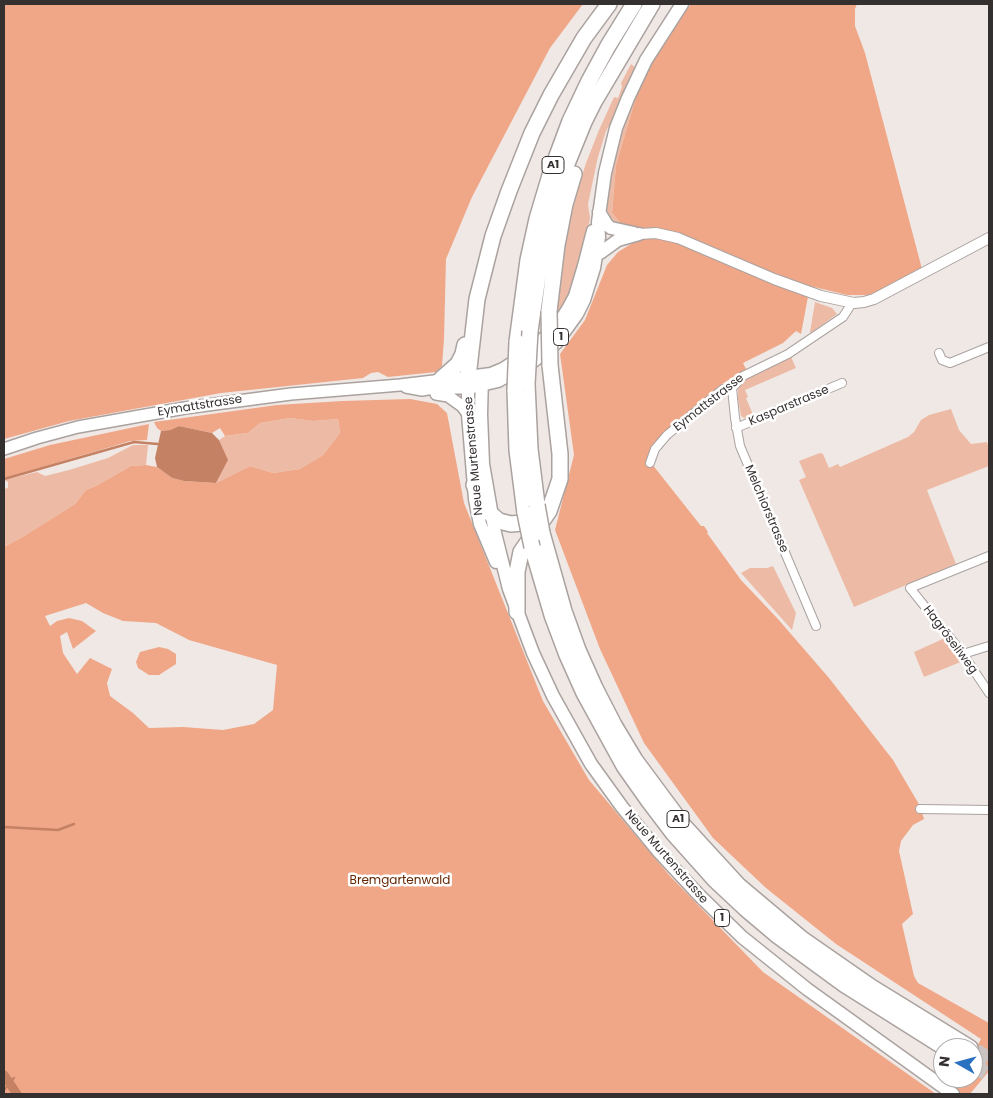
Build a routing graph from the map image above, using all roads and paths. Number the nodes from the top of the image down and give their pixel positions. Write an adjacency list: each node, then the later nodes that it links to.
1 (609, 4): 11 (highway)
2 (634, 4): 18 (highway, A1, bridge)
3 (652, 4): 5 (highway, A1)
4 (682, 4): 6 (main road, 1)
5 (627, 46): 18 (highway, A1, bridge); 26 (highway, bridge)
6 (599, 217): 7 (main road); 9 (main road, 1)
7 (639, 234): 9 (main road); 10 (street)
8 (989, 238): 10 (street)
9 (593, 252): 15 (main road, Eymattstrasse / 1)
10 (852, 303): 19 (street, Eymattstrasse)
11 (474, 312): 14 (highway); 15 (highway)
12 (989, 347): 13 (street)
13 (939, 352)
14 (441, 379): 15 (main road, Eymattstrasse); 17 (main road, Eymattstrasse)
15 (475, 382): 20 (main road, Eymattstrasse); 21 (main road, Neue Murtenstrasse / 1); 28 (main road, Neue Murtenstrasse / 1)
16 (842, 383): 22 (street, Kasparstrasse)
17 (400, 385): 20 (main road, Eymattstrasse); 23 (main road, Eymattstrasse)
18 (521, 387): 27 (highway, A1)
19 (732, 388): 22 (street, Melchiorstrasse); 24 (street, Eymattstrasse)
20 (422, 390): 21 (main road, Eymattstrasse)
21 (468, 414): 25 (main road, Neue Murtenstrasse / 1)
22 (736, 428): 32 (street, Melchiorstrasse)
23 (4, 448)
24 (650, 463)
25 (474, 485): 28 (highway); 30 (main road, Neue Murtenstrasse / 1)
26 (557, 490): 28 (highway); 31 (highway)
27 (531, 509): 38 (highway, A1, bridge); 39 (highway, A1, bridge)
28 (492, 516): 30 (main road, Neue Murtenstrasse / 1)
29 (989, 556): 34 (street, Hagröseliweg)
30 (508, 589): 31 (main road, Neue Murtenstrasse / 1)
31 (517, 612): 40 (main road, Neue Murtenstrasse / 1)
32 (816, 626)
33 (989, 646): 34 (street)
34 (963, 654): 35 (street, Hagröseliweg)
35 (989, 693)
36 (920, 809): 37 (street)
37 (989, 810)
38 (954, 1038)
39 (933, 1040)
40 (953, 1094)

